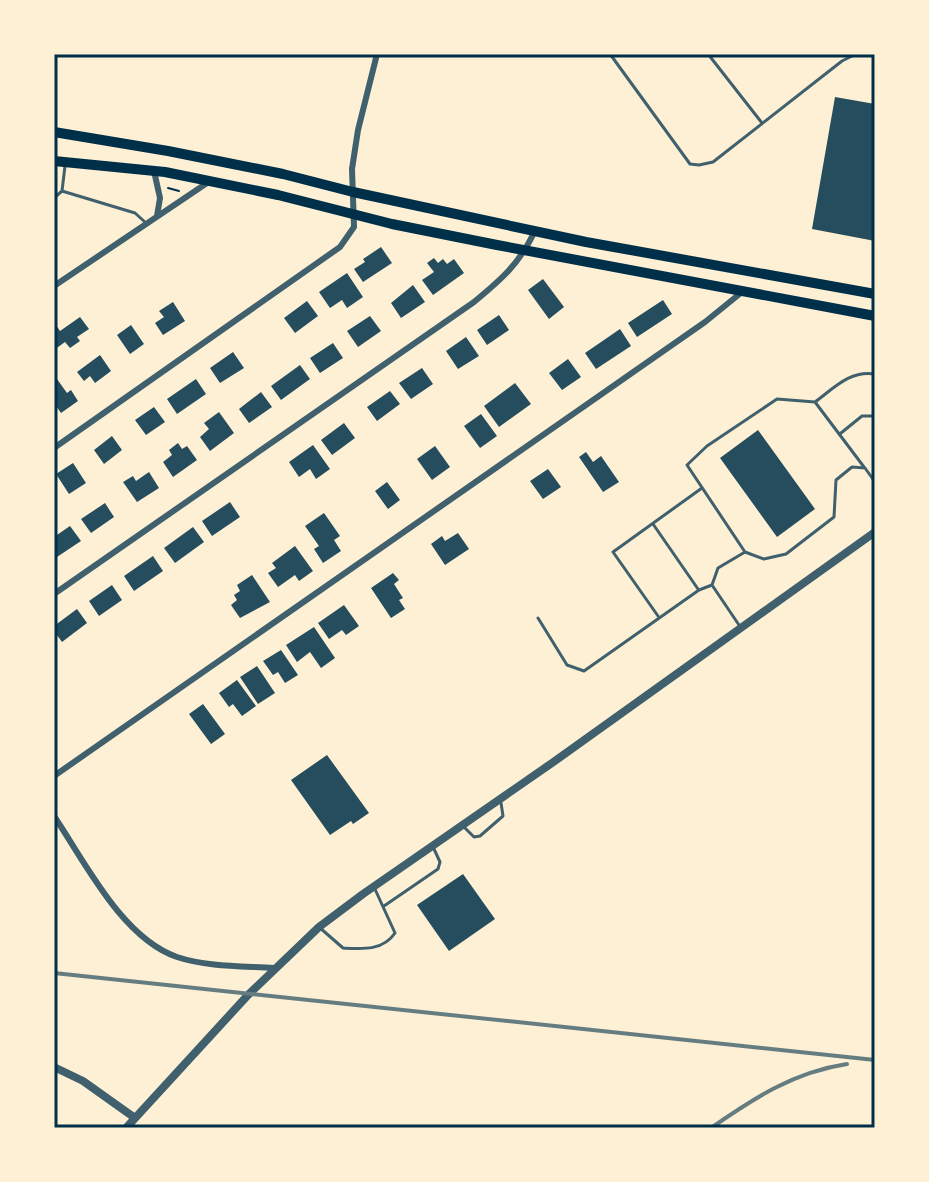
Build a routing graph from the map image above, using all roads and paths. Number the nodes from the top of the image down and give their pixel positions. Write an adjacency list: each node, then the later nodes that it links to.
1 (377, 54): 13 (street)
2 (610, 54): 5 (lane)
3 (708, 54): 5 (lane)
4 (856, 54): 5 (lane)
5 (762, 123)
6 (54, 132): 13 (main road)
7 (59, 161): 8 (main road); 11 (lane)
8 (154, 171): 9 (main road); 16 (street)
9 (211, 181): 15 (main road); 16 (street)
10 (168, 188): 12 (path)
11 (62, 191): 14 (lane); 17 (lane)
12 (185, 192)
13 (353, 192): 15 (street); 18 (main road)
14 (54, 198)
15 (354, 213): 19 (main road); 28 (street)
16 (157, 216): 17 (street)
17 (146, 223): 20 (street)
18 (535, 231): 19 (street); 22 (main road)
19 (525, 251): 21 (main road); 37 (street)
20 (54, 286)
21 (742, 292): 23 (main road); 41 (street)
22 (875, 294)
23 (875, 316)
24 (875, 374): 25 (lane)
25 (815, 402): 27 (lane); 31 (lane)
26 (875, 416): 27 (lane)
27 (839, 434): 29 (lane)
28 (54, 448)
29 (865, 468): 30 (lane); 34 (lane)
30 (875, 482)
31 (702, 488): 32 (lane); 34 (lane)
32 (653, 524): 36 (lane); 39 (lane)
33 (875, 532): 40 (street)
34 (745, 552): 35 (lane)
35 (712, 585): 36 (lane); 40 (lane)
36 (699, 590): 39 (lane)
37 (54, 594)
38 (538, 618): 39 (lane)
39 (659, 618)
40 (741, 628): 42 (street)
41 (54, 776)
42 (499, 799): 44 (street); 44 (lane)
43 (54, 816): 49 (street)
44 (462, 825): 45 (street)
45 (432, 846): 46 (street); 47 (lane)
46 (373, 887): 47 (lane); 48 (street)
47 (384, 906): 48 (lane)
48 (319, 927): 49 (street)
49 (274, 968): 51 (street)
50 (54, 1067): 51 (street)
51 (135, 1118): 52 (street)
52 (126, 1128)

